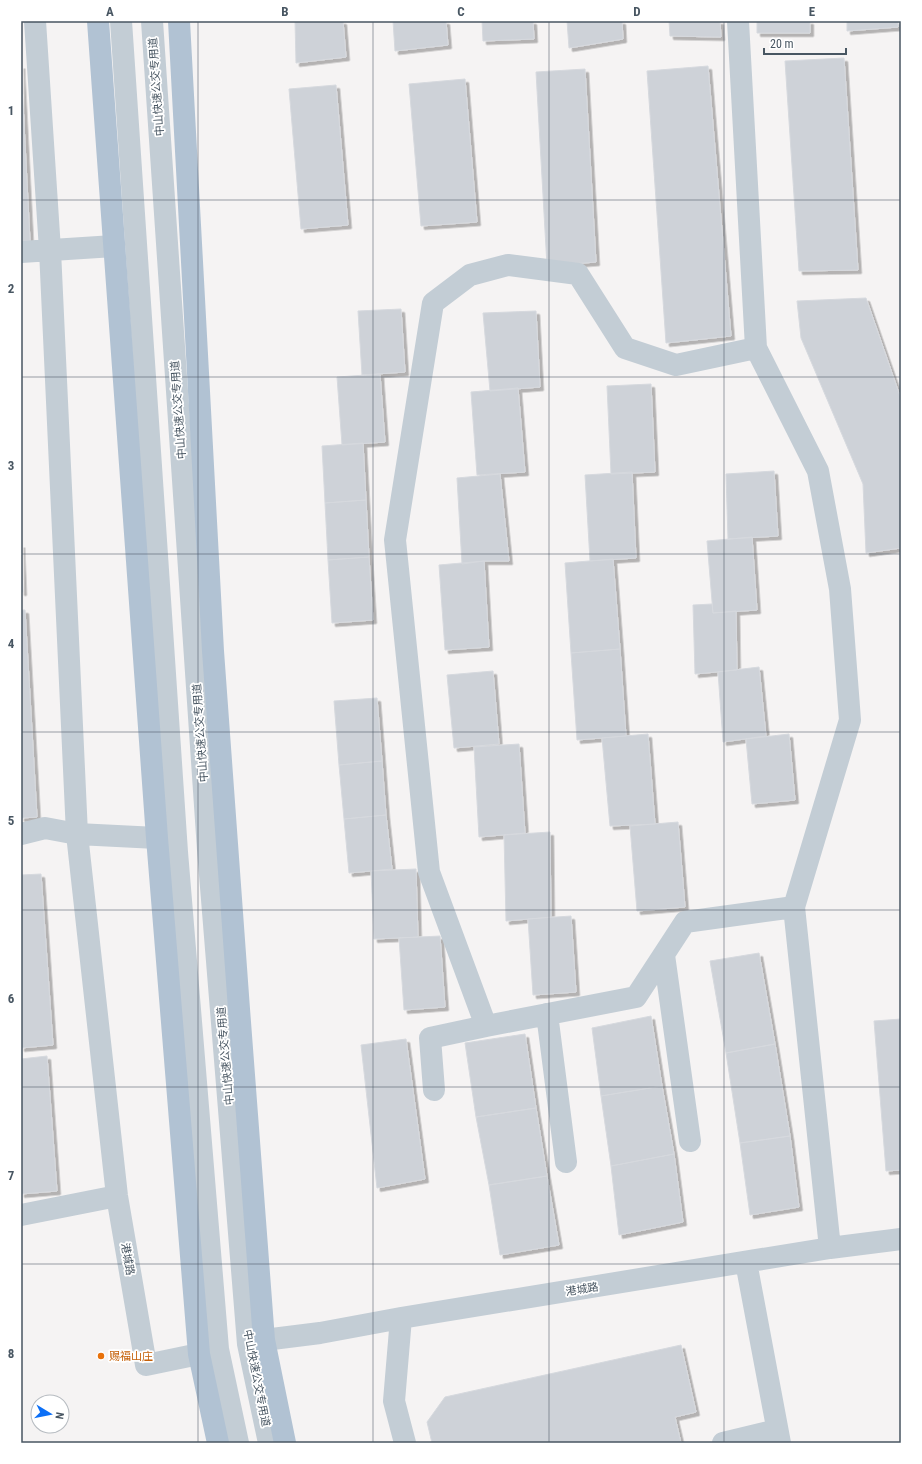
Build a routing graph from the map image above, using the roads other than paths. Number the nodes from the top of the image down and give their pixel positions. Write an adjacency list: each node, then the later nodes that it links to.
1 (35, 21): 8 (street)
2 (98, 21): 7 (main road)
3 (121, 21): 31 (street)
4 (152, 21): 32 (street, 中山快速公交专用道)
5 (179, 21): 27 (main road)
6 (738, 21): 10 (street)
7 (114, 246): 8 (street); 13 (main road)
8 (50, 250): 9 (street); 12 (street)
9 (21, 252)
10 (756, 348): 14 (street); 17 (street)
11 (21, 834): 12 (street)
12 (77, 834): 13 (street); 21 (street)
13 (157, 838): 28 (main road)
14 (794, 907): 15 (street); 24 (street)
15 (664, 954): 16 (street); 19 (street)
16 (547, 1014): 17 (street); 20 (street)
17 (486, 1026): 18 (street)
18 (434, 1090)
19 (690, 1141)
20 (566, 1162)
21 (117, 1196): 22 (street); 28 (street, 港城路)
22 (21, 1215)
23 (901, 1239): 24 (street, 港城路)
24 (830, 1248): 25 (street, 港城路)
25 (746, 1262): 26 (street, 港城路); 29 (street)
26 (401, 1318): 27 (street, 港城路); 34 (street)
27 (264, 1340): 33 (main road)
28 (199, 1354): 30 (main road)
29 (778, 1436): 35 (street)
30 (218, 1443)
31 (238, 1443)
32 (269, 1443)
33 (285, 1443)
34 (405, 1443)
35 (723, 1443)

